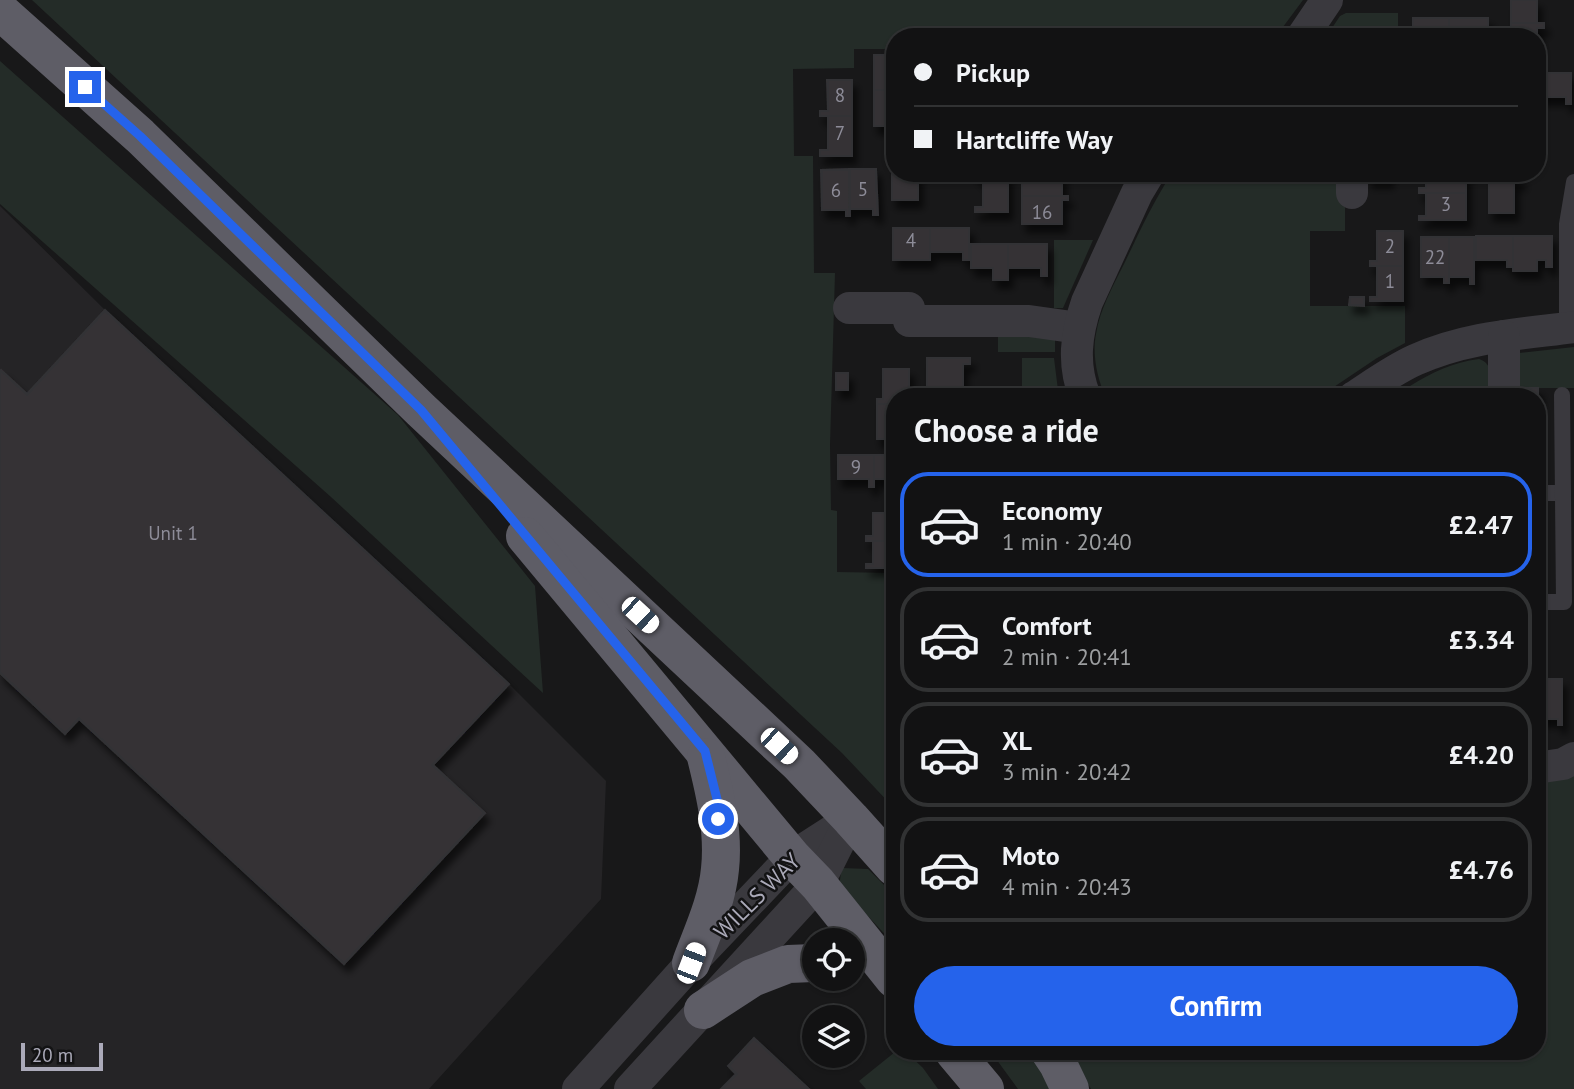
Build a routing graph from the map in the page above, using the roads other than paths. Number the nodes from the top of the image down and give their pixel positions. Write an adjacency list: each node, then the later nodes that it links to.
1 (1327, 0): 3 (street)
2 (0, 11): 14 (highway)
3 (1309, 28)
4 (1143, 182): 7 (street)
5 (1574, 182): 8 (lane)
6 (849, 308): 7 (street)
7 (1079, 328): 10 (street)
8 (1571, 328): 9 (street)
9 (1504, 336): 11 (street); 12 (street)
10 (1082, 388)
11 (1368, 388)
12 (1504, 388)
13 (1562, 395): 16 (lane)
14 (421, 410): 18 (highway); 21 (highway)
15 (1546, 493): 16 (lane)
16 (1563, 493): 17 (lane)
17 (1546, 602)
18 (705, 751): 22 (highway); 25 (highway)
19 (1574, 758): 20 (street)
20 (1546, 767)
21 (851, 819): 22 (street, WILLS WAY); 23 (highway); 24 (street, WILLS WAY)
22 (792, 857): 24 (highway); 25 (street, WILLS WAY)
23 (886, 858)
24 (818, 884): 27 (highway); 30 (street, WILLS WAY)
25 (691, 963): 33 (street, WILLS WAY)
26 (802, 963): 30 (highway)
27 (886, 969)
28 (865, 975): 29 (highway)
29 (886, 987)
30 (703, 1010): 34 (street, WILLS WAY)
31 (961, 1060): 35 (highway)
32 (1055, 1060): 36 (highway)
33 (578, 1089)
34 (630, 1089)
35 (985, 1089)
36 (1070, 1089)

